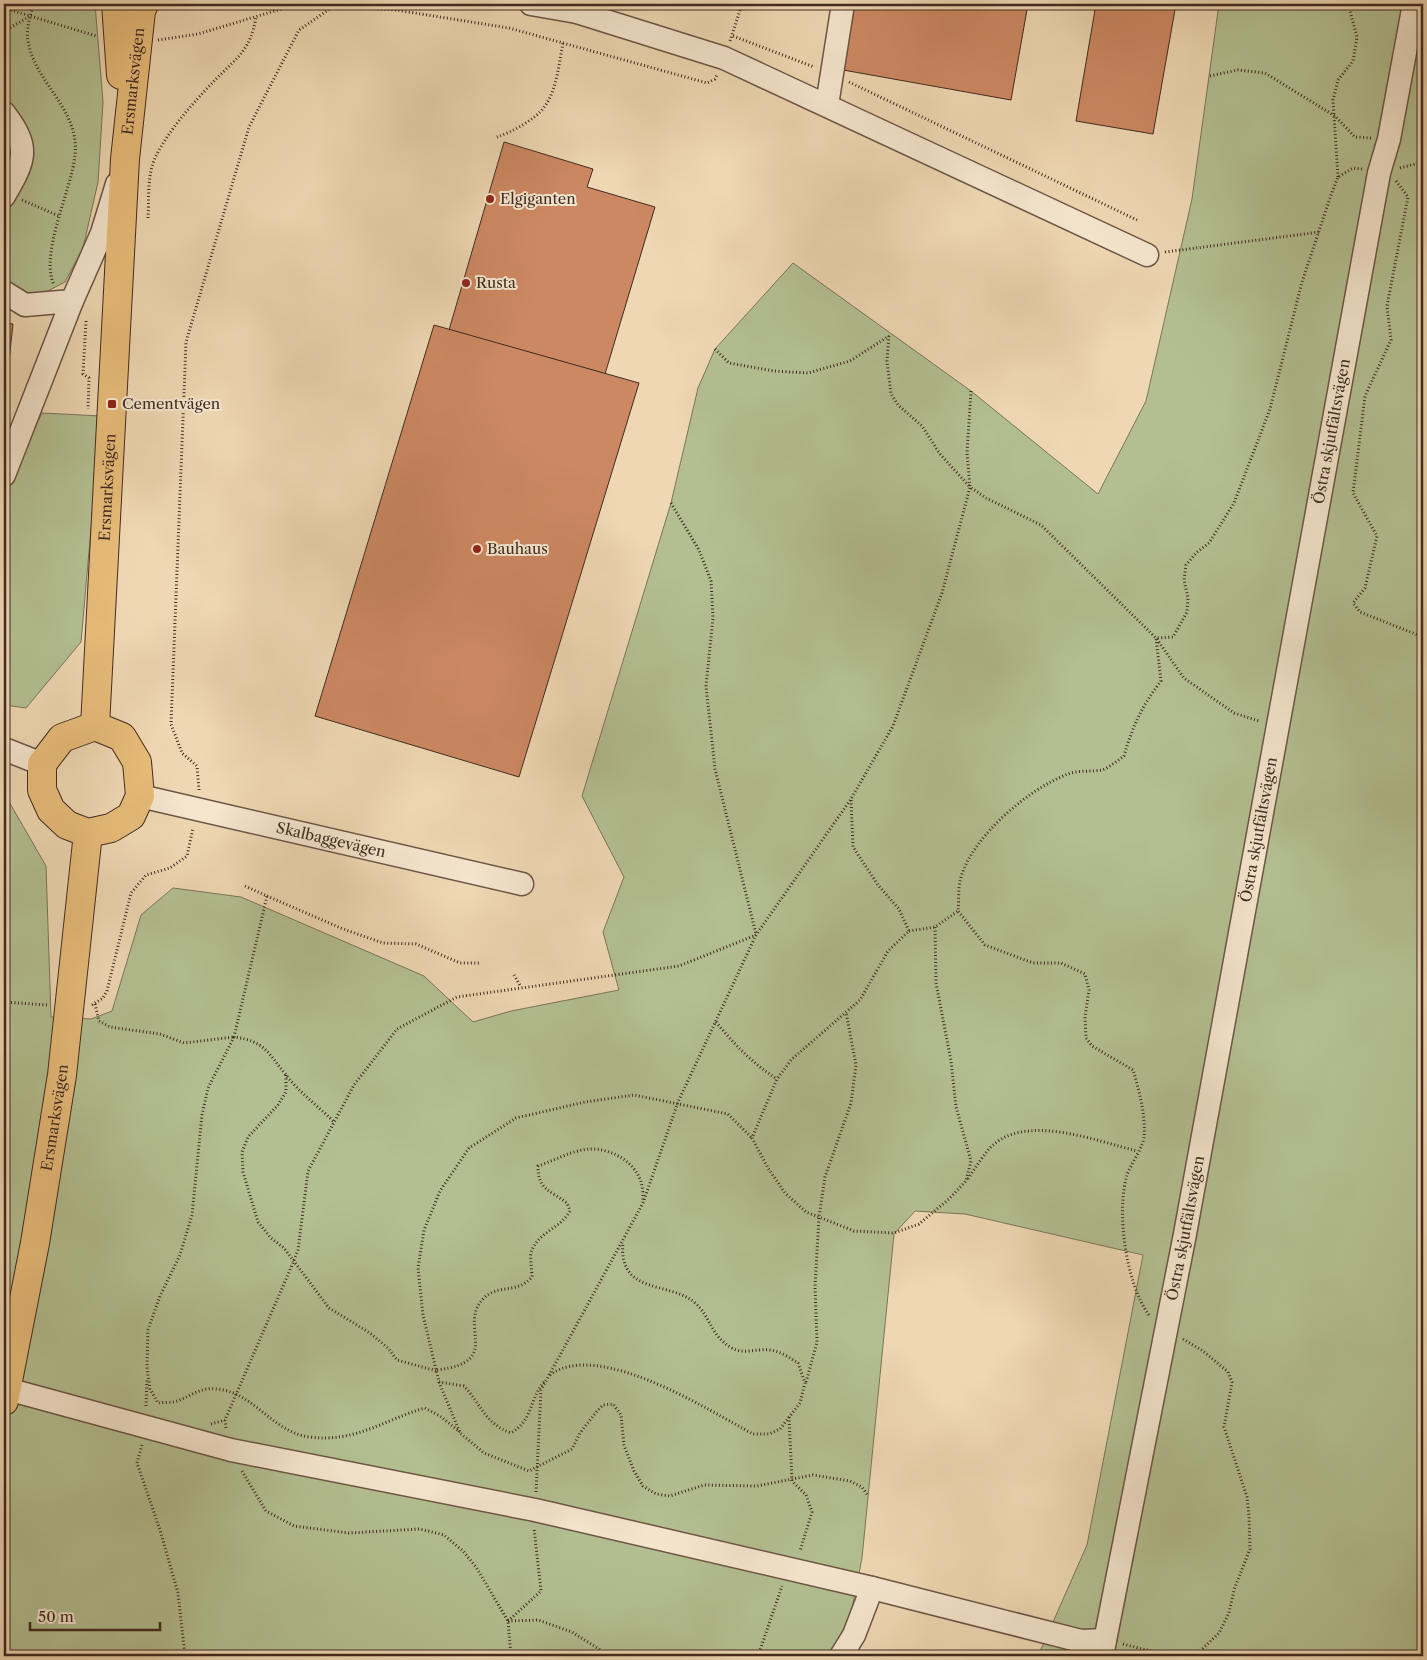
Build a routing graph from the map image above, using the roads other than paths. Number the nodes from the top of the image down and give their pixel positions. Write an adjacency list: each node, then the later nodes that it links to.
1 (116, 4): 9 (main road, Ersmarksvägen)
2 (144, 4): 9 (main road, Ersmarksvägen)
3 (531, 4): 6 (street)
4 (843, 4): 7 (street)
5 (1414, 4): 23 (street, Östra skjutfältsvägen)
6 (577, 8): 7 (street)
7 (827, 106): 11 (street)
8 (4, 114): 10 (street)
9 (125, 159): 13 (street); 15 (main road, Ersmarksvägen)
10 (5, 194)
11 (1147, 254)
12 (4, 292): 13 (street)
13 (72, 301): 14 (street)
14 (4, 475)
15 (95, 726): 17 (main road); 18 (main road)
16 (4, 749): 17 (street)
17 (42, 764): 19 (main road)
18 (140, 796): 19 (main road); 20 (street, Skalbaggevägen)
19 (88, 833): 21 (main road, Ersmarksvägen)
20 (522, 884)
21 (5, 1395): 22 (street)
22 (872, 1588): 23 (street); 24 (street)
23 (1104, 1648)
24 (841, 1656)

